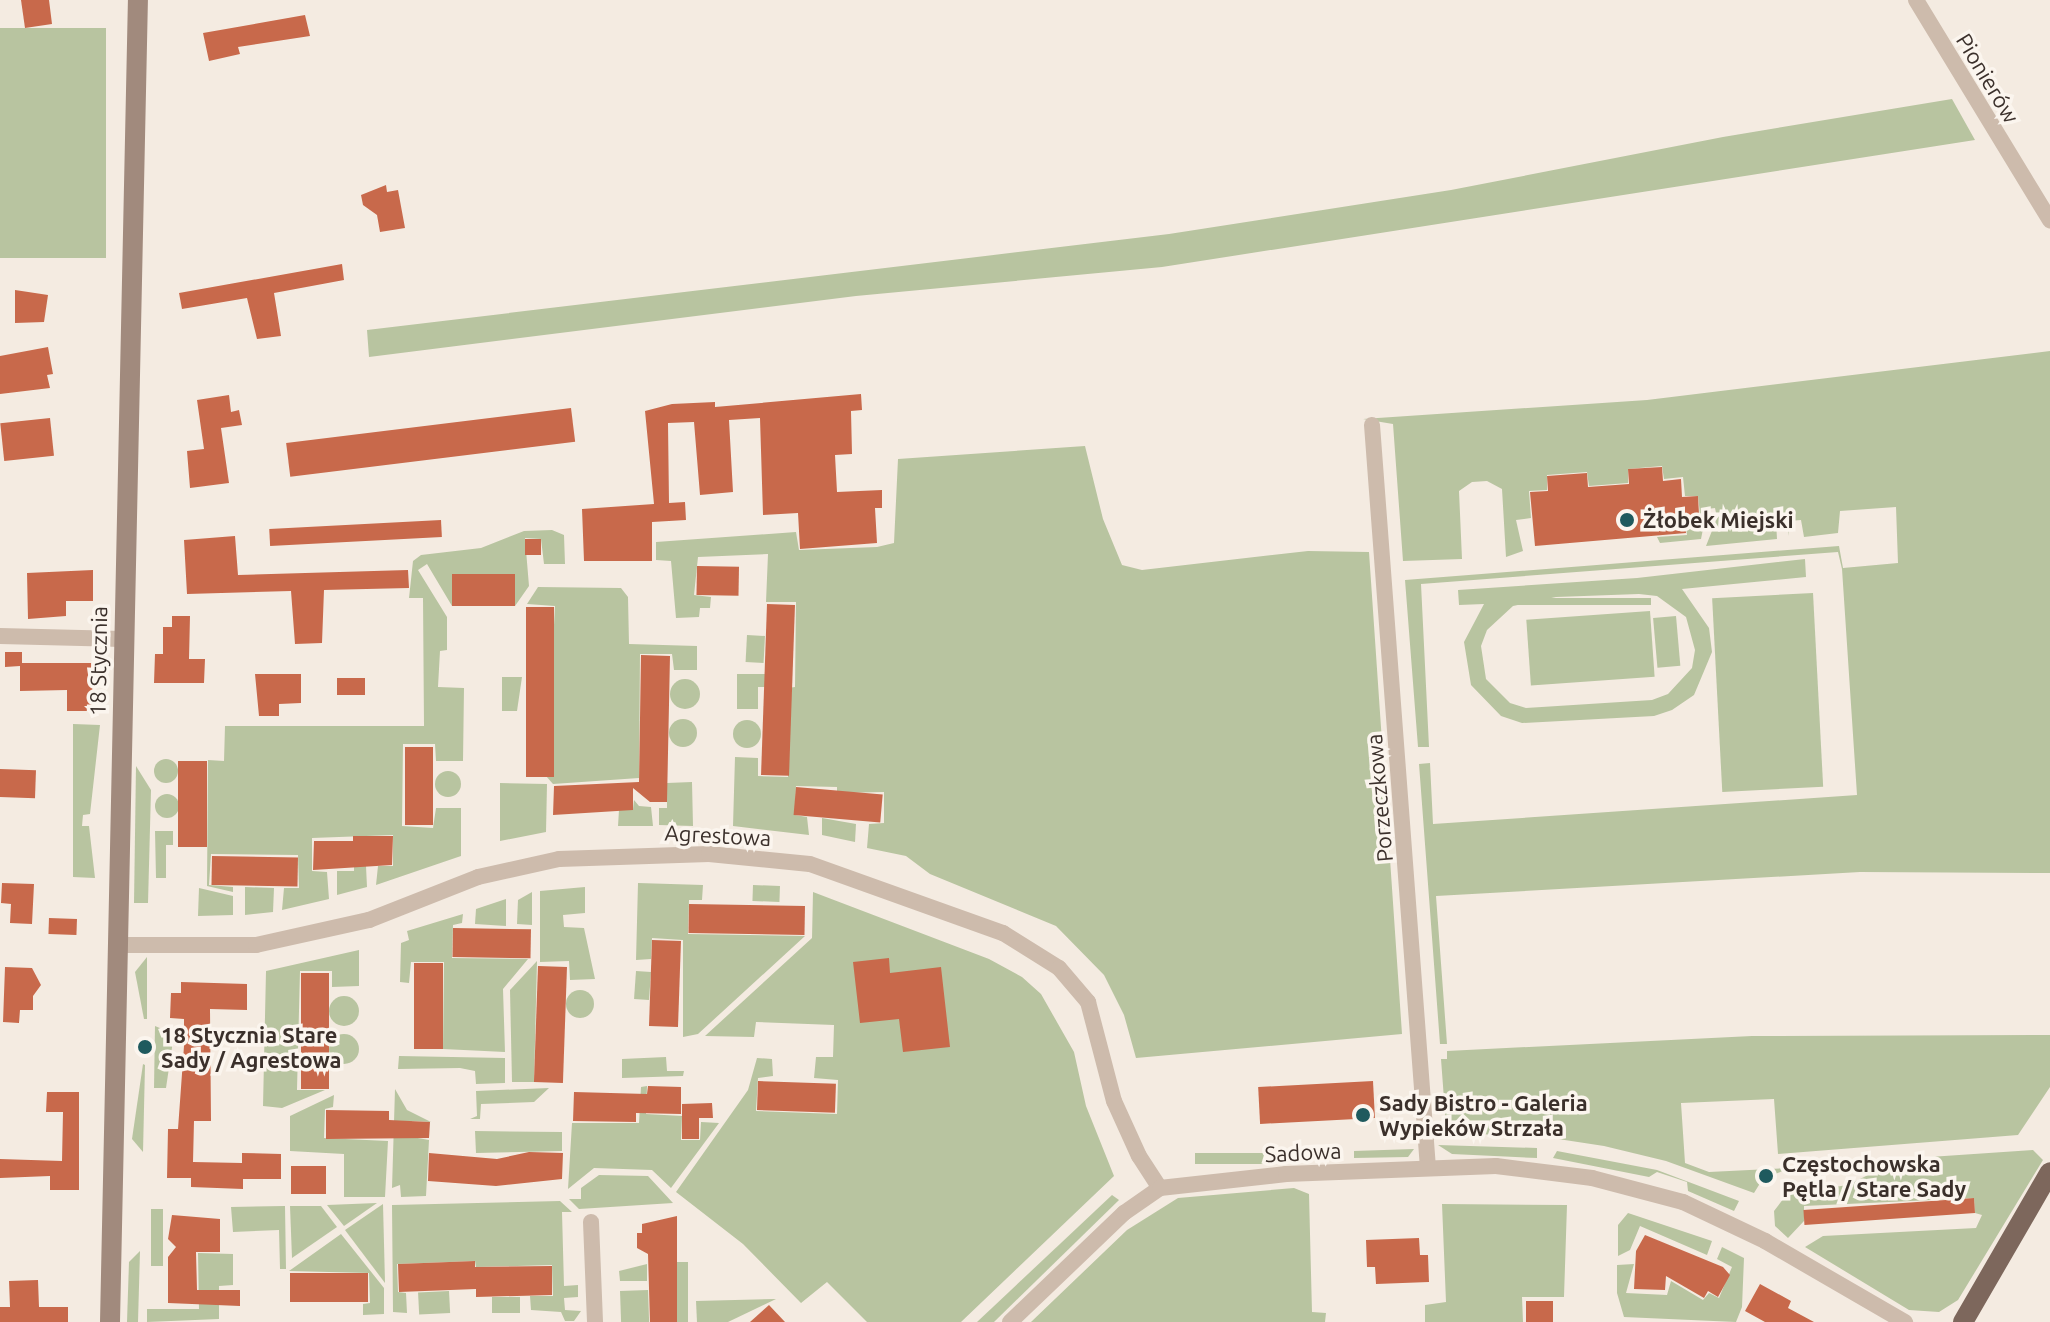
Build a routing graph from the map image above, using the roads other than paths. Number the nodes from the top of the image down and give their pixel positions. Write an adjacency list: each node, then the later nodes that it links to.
1 (138, 0): 6 (main road, 18 Stycznia)
2 (1916, 0): 3 (street, Pionierów)
3 (2050, 220)
4 (1372, 425): 8 (street, Porzeczkowa)
5 (0, 636): 6 (street)
6 (122, 639): 7 (main road, 18 Stycznia)
7 (119, 945): 10 (street, Agrestowa); 12 (main road, 18 Stycznia)
8 (1428, 1168): 10 (street, Sadowa); 15 (street, Sadowa)
9 (2050, 1172): 16 (main road)
10 (1160, 1188): 14 (street, Sadowa)
11 (591, 1222): 13 (street)
12 (110, 1322)
13 (595, 1322)
14 (1010, 1322)
15 (1905, 1322)
16 (1963, 1322)

